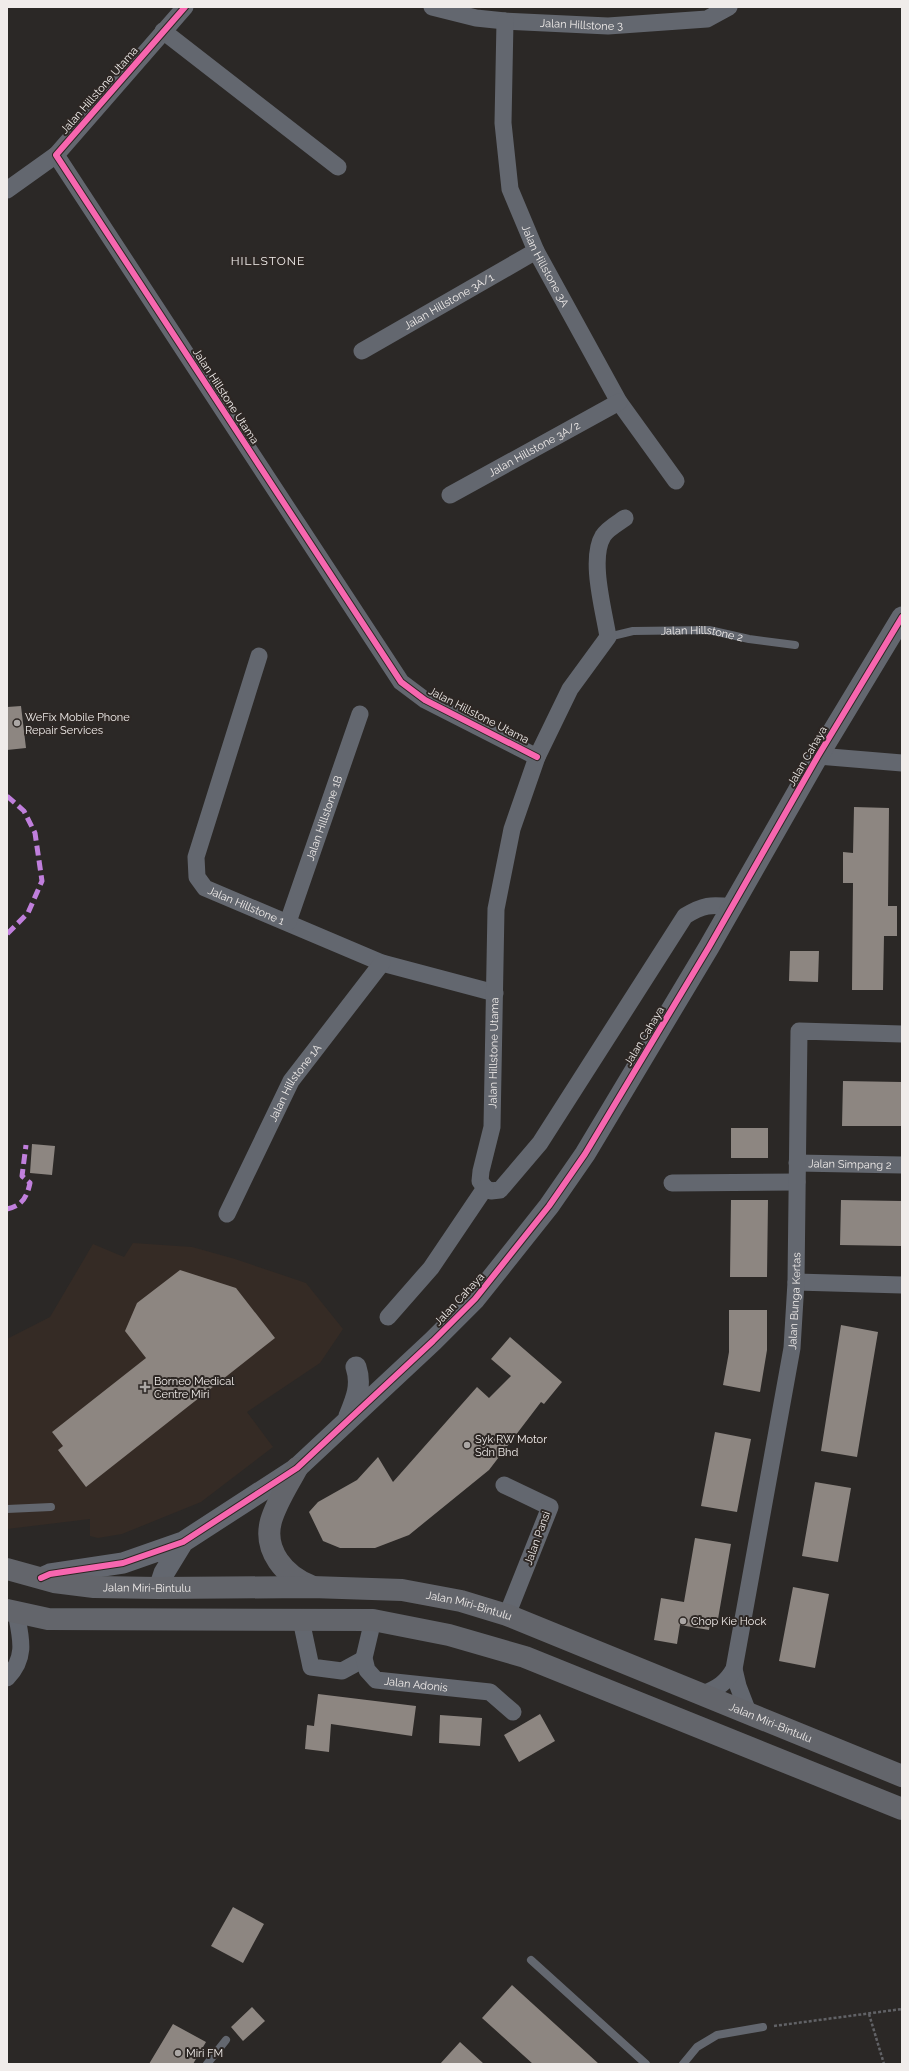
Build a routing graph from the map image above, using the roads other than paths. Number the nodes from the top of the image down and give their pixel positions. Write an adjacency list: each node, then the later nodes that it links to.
1 (185, 7): 5 (street, Jalan Hillstone Utama)
2 (432, 7): 4 (street, Jalan Hillstone 3)
3 (729, 7): 4 (street, Jalan Hillstone 3)
4 (505, 21): 9 (street, Jalan Hillstone 3A)
5 (164, 30): 6 (street, Jalan Hillstone Utama); 7 (street)
6 (56, 155): 8 (street); 21 (street, Jalan Hillstone Utama)
7 (338, 168)
8 (7, 190)
9 (536, 252): 10 (street, Jalan Hillstone 3A/1); 11 (street, Jalan Hillstone 3A)
10 (362, 351)
11 (618, 402): 12 (street, Jalan Hillstone 3A); 13 (street, Jalan Hillstone 3A/2)
12 (676, 481)
13 (450, 495)
14 (625, 518): 16 (street)
15 (902, 617): 20 (street, Jalan Cahaya)
16 (608, 637): 17 (lane, Jalan Hillstone 2); 21 (street)
17 (795, 645)
18 (259, 656): 24 (street, Jalan Hillstone 1)
19 (360, 714): 24 (street, Jalan Hillstone 1B)
20 (818, 756): 22 (street); 23 (street, Jalan Cahaya)
21 (537, 757): 26 (street, Jalan Hillstone Utama)
22 (902, 763)
23 (732, 907): 32 (street); 38 (street, Jalan Cahaya)
24 (288, 922): 25 (street, Jalan Hillstone 1)
25 (382, 963): 26 (street, Jalan Hillstone 1); 33 (street, Jalan Hillstone 1A)
26 (495, 994): 32 (street, Jalan Hillstone Utama)
27 (902, 1034): 28 (street, Jalan Bunga Kertas)
28 (797, 1163): 29 (street, Jalan Simpang 2); 30 (street, Jalan Bunga Kertas)
29 (902, 1165)
30 (796, 1182): 31 (street); 34 (street, Jalan Bunga Kertas)
31 (672, 1183)
32 (484, 1188): 36 (street)
33 (227, 1214)
34 (796, 1282): 35 (street); 54 (street, Jalan Bunga Kertas)
35 (902, 1285)
36 (388, 1317)
37 (356, 1367): 38 (street)
38 (346, 1422): 39 (street, Jalan Cahaya)
39 (297, 1468): 43 (street, Jalan Cahaya); 46 (highway)
40 (504, 1484): 49 (street, Jalan Pansi)
41 (51, 1507): 42 (lane)
42 (7, 1509)
43 (183, 1542): 45 (street); 47 (street)
44 (7, 1569): 45 (highway, Jalan Miri-Bintulu)
45 (40, 1578): 47 (highway, Jalan Miri-Bintulu)
46 (312, 1587): 47 (highway, Jalan Miri-Bintulu); 49 (highway, Jalan Miri-Bintulu)
47 (159, 1588): 52 (highway)
48 (12, 1611): 52 (highway); 55 (street)
49 (508, 1615): 56 (highway, Jalan Miri-Bintulu)
50 (301, 1620): 51 (highway); 52 (highway); 53 (street)
51 (373, 1620): 53 (street); 60 (highway)
52 (236, 1621)
53 (364, 1659): 57 (street, Jalan Adonis)
54 (734, 1668): 56 (street, Jalan Bunga Kertas); 58 (street, Jalan Bunga Kertas)
55 (7, 1678)
56 (703, 1694): 58 (highway, Jalan Miri-Bintulu)
57 (514, 1712)
58 (748, 1712): 59 (highway, Jalan Miri-Bintulu)
59 (902, 1776)
60 (902, 1809)
61 (531, 1960): 65 (lane)
62 (764, 2027): 66 (lane)
63 (226, 2040): 64 (lane)
64 (207, 2064)
65 (646, 2064)
66 (683, 2064)

